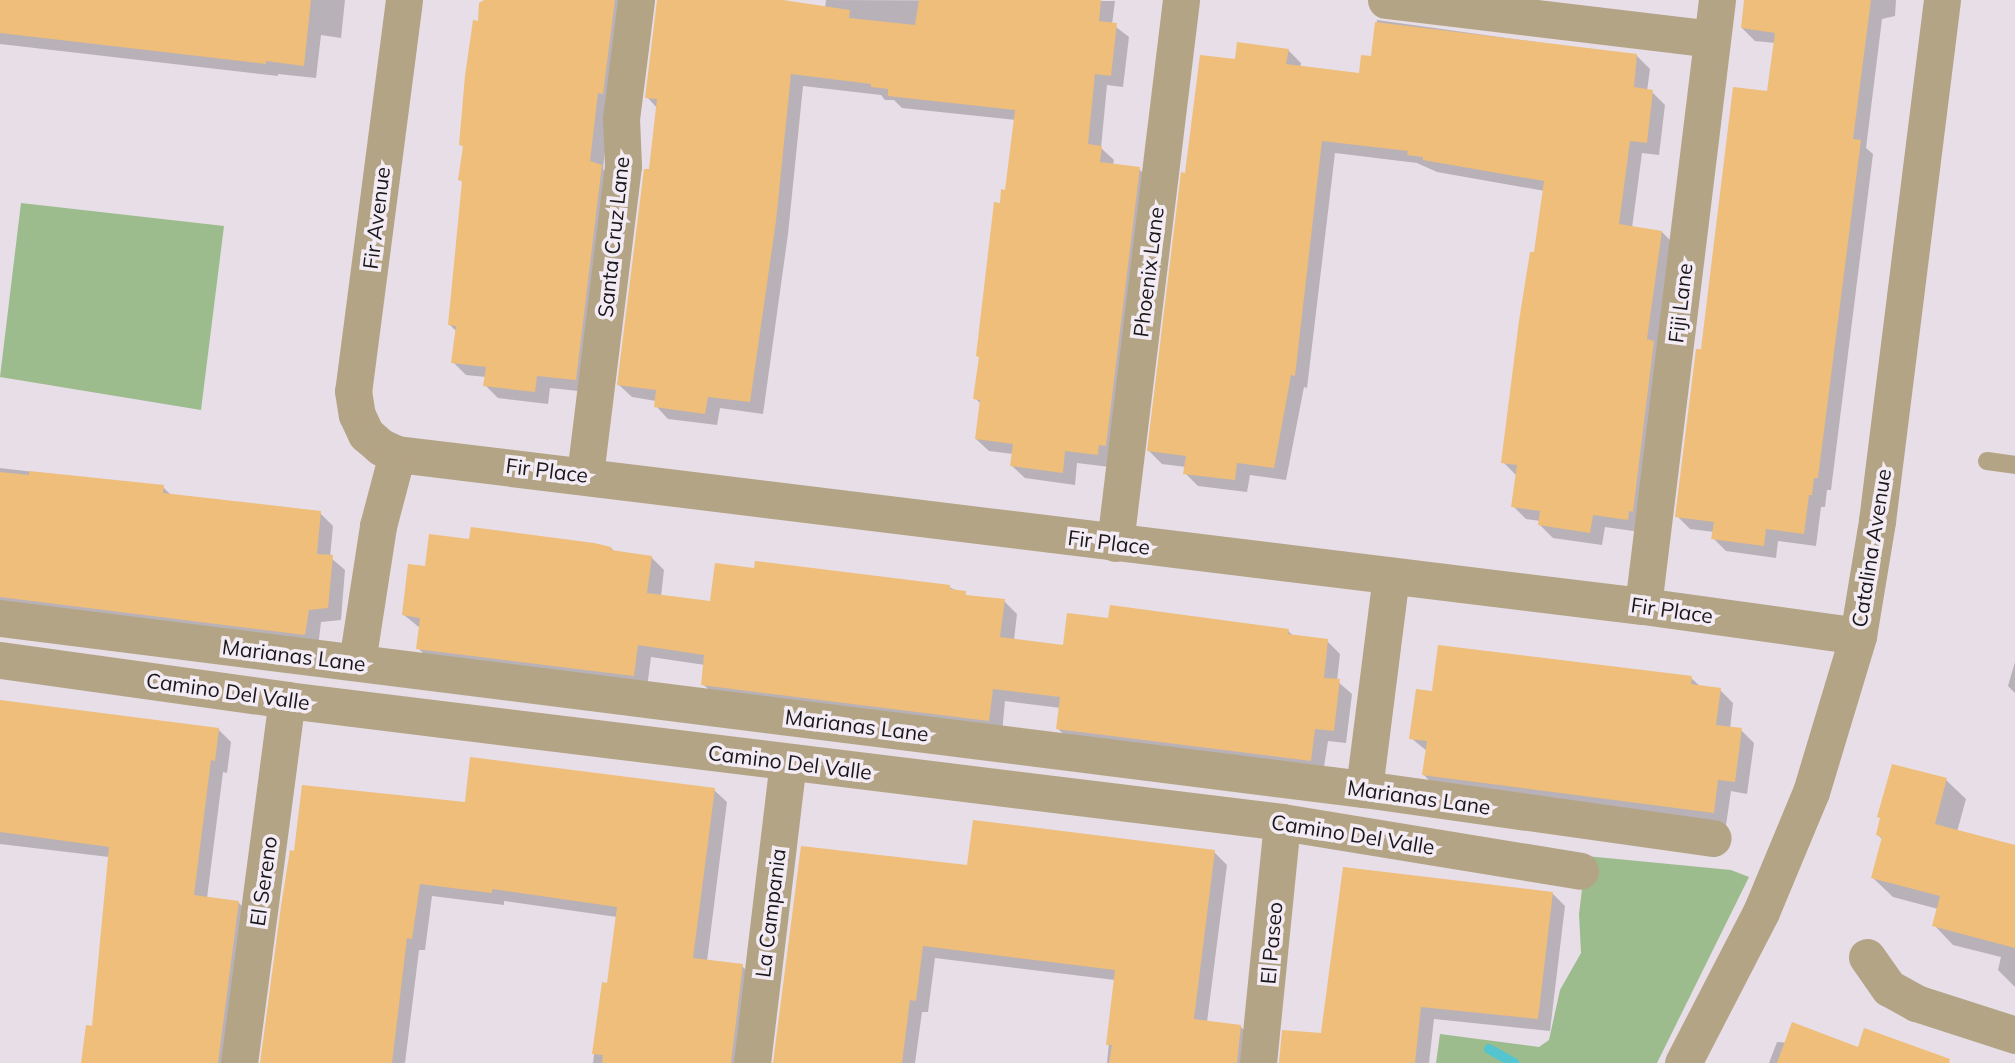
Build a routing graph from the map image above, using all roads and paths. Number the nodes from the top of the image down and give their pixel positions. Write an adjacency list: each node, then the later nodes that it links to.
1 (404, 0): 8 (street, Fir Avenue)
2 (636, 0): 12 (street, Santa Cruz Lane)
3 (1181, 0): 13 (street, Phoenix Lane)
4 (1386, 0): 7 (street)
5 (1717, 0): 7 (street, Fiji Lane)
6 (1942, 0): 17 (street, Catalina Avenue)
7 (1712, 39): 15 (street, Fiji Lane)
8 (366, 434): 9 (street, Fir Place)
9 (397, 453): 12 (street, Fir Place); 19 (street)
10 (1987, 461): 11 (lane)
11 (2015, 465)
12 (585, 475): 13 (street, Fir Place)
13 (1115, 543): 14 (street, Fir Place)
14 (1391, 576): 15 (street, Fir Place); 22 (street)
15 (1643, 606): 17 (street, Fir Place)
16 (0, 618): 19 (street, Marianas Lane)
17 (1858, 636): 31 (street, Catalina Avenue)
18 (0, 660): 20 (street, Camino Del Valle)
19 (357, 662): 22 (street, Marianas Lane)
20 (287, 700): 21 (street, Camino Del Valle); 28 (street, El Sereno)
21 (788, 762): 23 (street, Camino Del Valle); 29 (street, La Campania)
22 (1364, 789): 24 (street, Marianas Lane)
23 (1282, 822): 25 (street, Camino Del Valle); 30 (street, El Paseo)
24 (1713, 838)
25 (1580, 871)
26 (1867, 957): 27 (street)
27 (2015, 1035)
28 (239, 1063)
29 (752, 1063)
30 (1258, 1063)
31 (1683, 1063)

